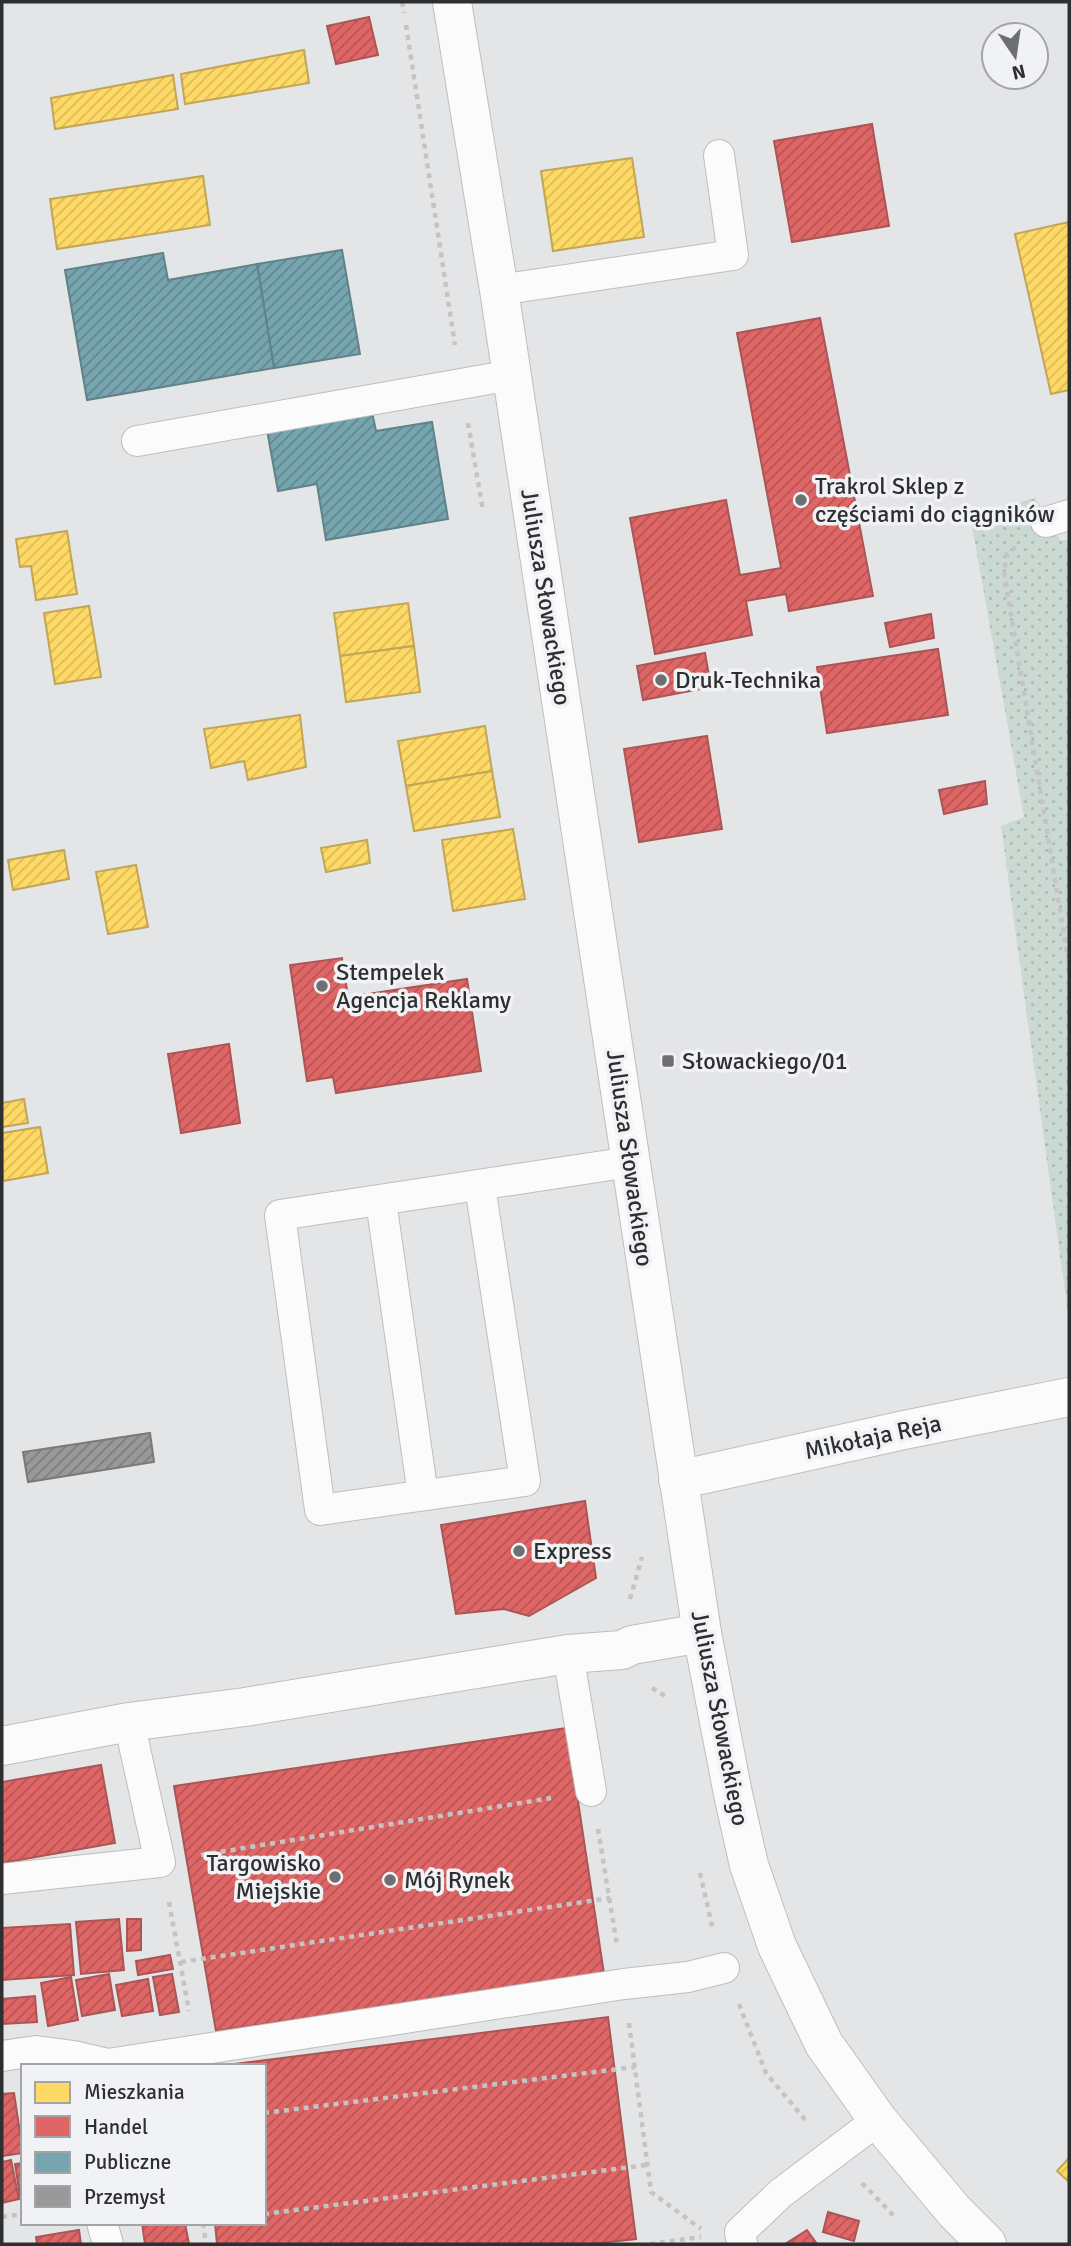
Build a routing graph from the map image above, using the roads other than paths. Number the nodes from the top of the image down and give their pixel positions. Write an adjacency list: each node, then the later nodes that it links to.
1 (452, 2): 3 (street, Juliusza Słowackiego)
2 (719, 155): 3 (lane)
3 (499, 290): 4 (street, Juliusza Słowackiego)
4 (512, 375): 5 (lane); 6 (street, Juliusza Słowackiego)
5 (137, 441)
6 (630, 1162): 7 (lane); 10 (street, Juliusza Słowackiego)
7 (480, 1186): 8 (lane); 11 (lane)
8 (381, 1201): 11 (lane); 11 (lane)
9 (1069, 1397): 10 (street, Mikołaja Reja)
10 (678, 1480): 12 (street, Juliusza Słowackiego)
11 (424, 1495)
12 (702, 1633): 13 (street); 21 (street, Juliusza Słowackiego)
13 (568, 1654): 14 (street); 16 (lane)
14 (129, 1722): 15 (street); 17 (lane)
15 (2, 1746)
16 (591, 1791)
17 (2, 1879)
18 (724, 1968): 20 (lane)
19 (2, 2056): 20 (lane)
20 (74, 2061)
21 (878, 2120): 24 (lane); 25 (street, Juliusza Słowackiego)
22 (103, 2225): 23 (lane)
23 (108, 2244)
24 (742, 2244)
25 (987, 2244)

